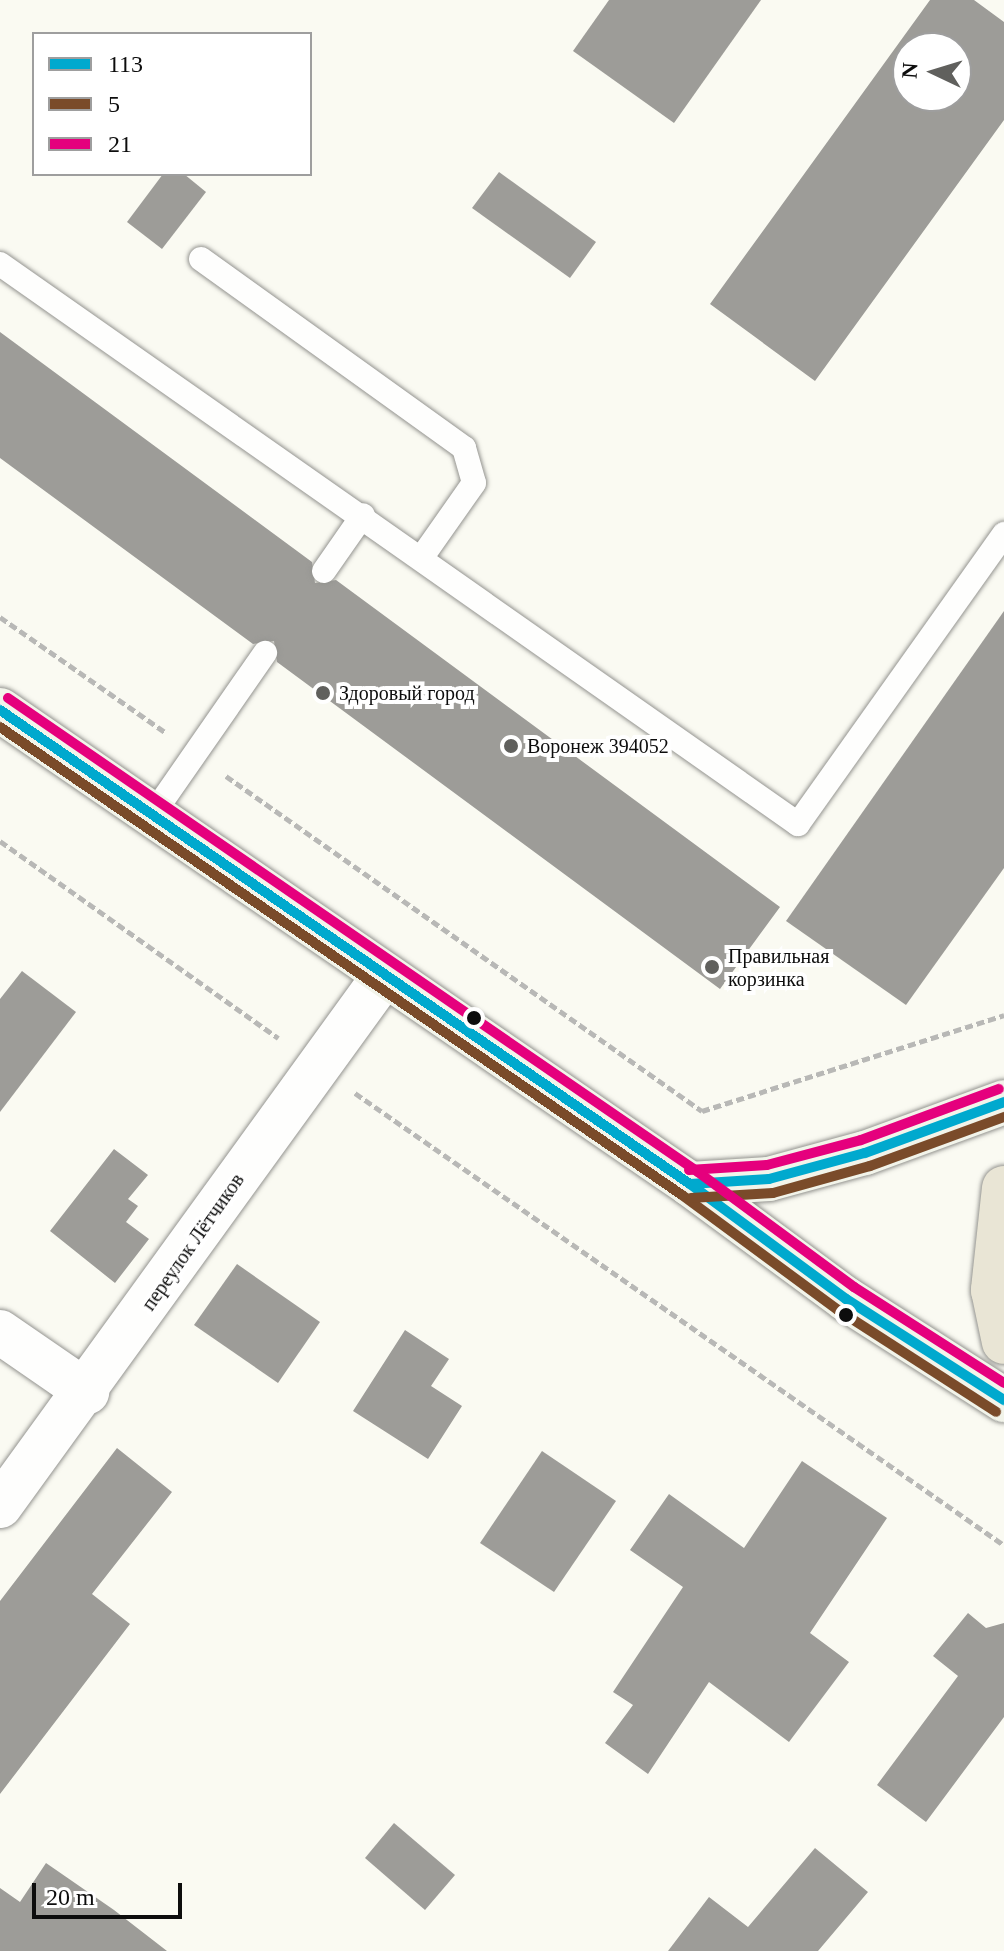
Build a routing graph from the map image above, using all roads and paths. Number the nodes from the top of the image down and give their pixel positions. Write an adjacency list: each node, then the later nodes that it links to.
1 (201, 259): 5 (lane)
2 (0, 264): 3 (lane)
3 (363, 515): 5 (lane); 6 (lane)
4 (1004, 534): 5 (lane)
5 (422, 557)
6 (324, 571)
7 (0, 617): 10 (path)
8 (265, 653): 10 (lane)
9 (0, 710): 11 (street)
10 (195, 754): 11 (lane); 14 (path)
11 (151, 817): 13 (street)
12 (0, 841): 15 (path)
13 (384, 976): 15 (street, переулок Лётчиков); 17 (street)
14 (1004, 1015)
15 (318, 1067): 21 (street, переулок Лётчиков); 24 (path)
16 (1004, 1102): 17 (street)
17 (690, 1184): 22 (street)
18 (1004, 1188): 20 (highway)
19 (0, 1332): 21 (street)
20 (1004, 1342)
21 (87, 1392): 23 (street, переулок Лётчиков)
22 (1004, 1400)
23 (0, 1506)
24 (1004, 1545)

